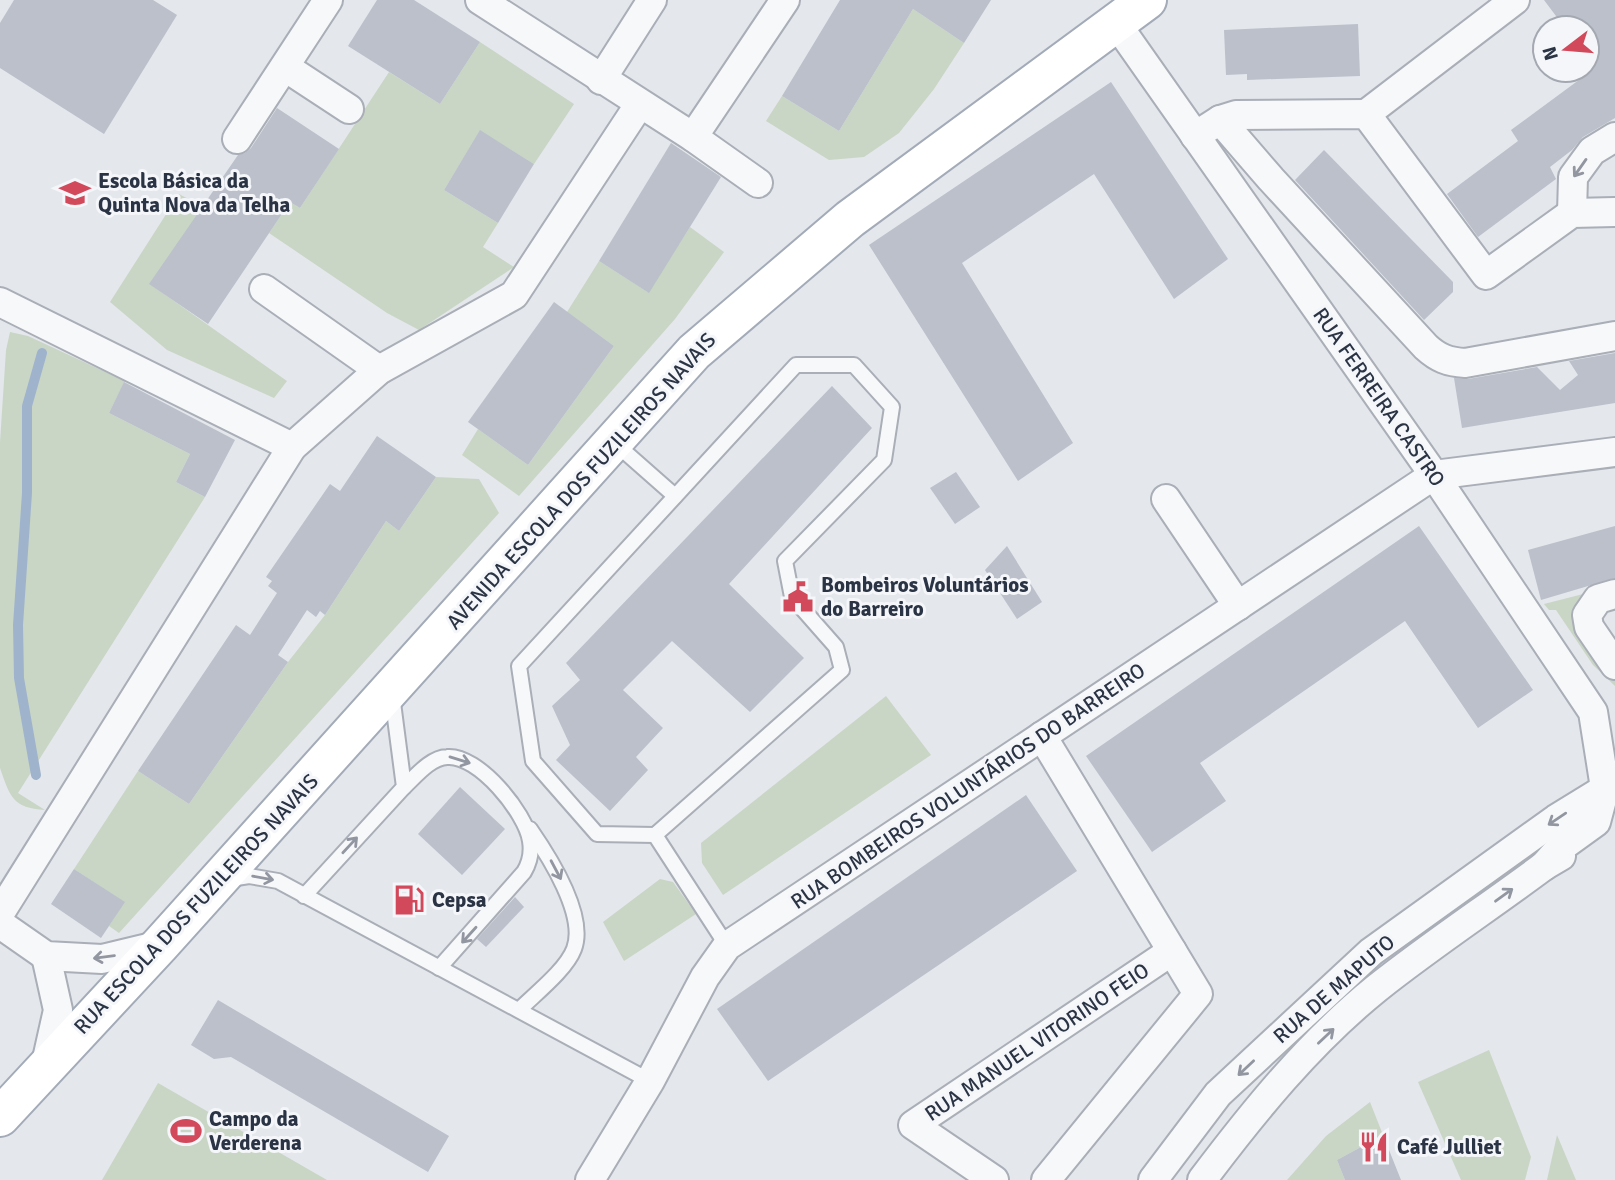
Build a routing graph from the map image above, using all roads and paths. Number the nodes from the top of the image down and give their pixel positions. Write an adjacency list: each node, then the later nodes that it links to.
1 (328, 0): 8 (street)
2 (480, 0): 9 (street)
3 (652, 0): 9 (street)
4 (785, 0): 15 (street)
5 (1147, 0): 7 (main road, AVENIDA ESCOLA DOS FUZILEIROS NAVAIS)
6 (1515, 0): 12 (street)
7 (1115, 23): 14 (street, RUA FERREIRA CASTRO); 25 (main road, AVENIDA ESCOLA DOS FUZILEIROS NAVAIS)
8 (285, 67): 11 (street); 17 (street)
9 (601, 80): 10 (street)
10 (639, 105): 15 (street); 24 (street)
11 (349, 109)
12 (1366, 114): 13 (street); 20 (street)
13 (1220, 120): 14 (street); 23 (street)
14 (1195, 136): 28 (street, RUA FERREIRA CASTRO)
15 (692, 137): 18 (street)
16 (1615, 137): 20 (street, one-way to 20)
17 (237, 139)
18 (758, 183)
19 (1615, 212): 20 (street)
20 (1572, 213)
21 (264, 289): 24 (street)
22 (0, 302): 26 (street)
23 (1615, 335)
24 (379, 370): 26 (street)
25 (613, 442): 29 (lane); 34 (main road, AVENIDA ESCOLA DOS FUZILEIROS NAVAIS)
26 (292, 447): 44 (street)
27 (1615, 452): 28 (street)
28 (1434, 475): 32 (street, RUA BOMBEIROS VOLUNTÁRIOS DO BARREIRO); 36 (street, RUA FERREIRA CASTRO)
29 (675, 496): 40 (lane); 40 (lane)
30 (1166, 499): 32 (street)
31 (1615, 594): 33 (street)
32 (1238, 606): 35 (street, RUA BOMBEIROS VOLUNTÁRIOS DO BARREIRO)
33 (1615, 665)
34 (391, 691): 37 (lane); 42 (main road, RUA ESCOLA DOS FUZILEIROS NAVAIS)
35 (1042, 736): 47 (street, RUA BOMBEIROS VOLUNTÁRIOS DO BARREIRO); 48 (street, RUA MANUEL VITORINO FEIO)
36 (1610, 785): 41 (street); 58 (street, RUA DE MAPUTO, one-way to 58)
37 (404, 787): 38 (lane, one-way to 38); 43 (lane, one-way to 37)
38 (519, 813): 50 (lane, one-way to 50); 51 (lane, one-way to 51)
39 (1615, 826): 41 (street, RUA DE MAPUTO)
40 (655, 835): 47 (lane)
41 (1544, 866): 59 (street, RUA DE MAPUTO, one-way to 41)
42 (218, 881): 43 (lane, one-way to 43); 46 (main road, RUA ESCOLA DOS FUZILEIROS NAVAIS)
43 (304, 895): 50 (lane)
44 (0, 913)
45 (0, 924): 49 (street)
46 (160, 945): 49 (street, one-way to 49); 52 (main road, RUA ESCOLA DOS FUZILEIROS NAVAIS)
47 (727, 946): 53 (street, RUA BOMBEIROS VOLUNTÁRIOS DO BARREIRO)
48 (1172, 951): 56 (street, RUA MANUEL VITORINO FEIO); 57 (street, RUA MANUEL VITORINO FEIO)
49 (46, 956): 52 (street)
50 (439, 968): 51 (lane)
51 (519, 1010): 53 (lane)
52 (46, 1068): 54 (main road, RUA ESCOLA DOS FUZILEIROS NAVAIS)
53 (650, 1081): 55 (street, RUA BOMBEIROS VOLUNTÁRIOS DO BARREIRO)
54 (0, 1116)
55 (590, 1180)
56 (994, 1180)
57 (1046, 1180)
58 (1153, 1180)
59 (1202, 1180)

